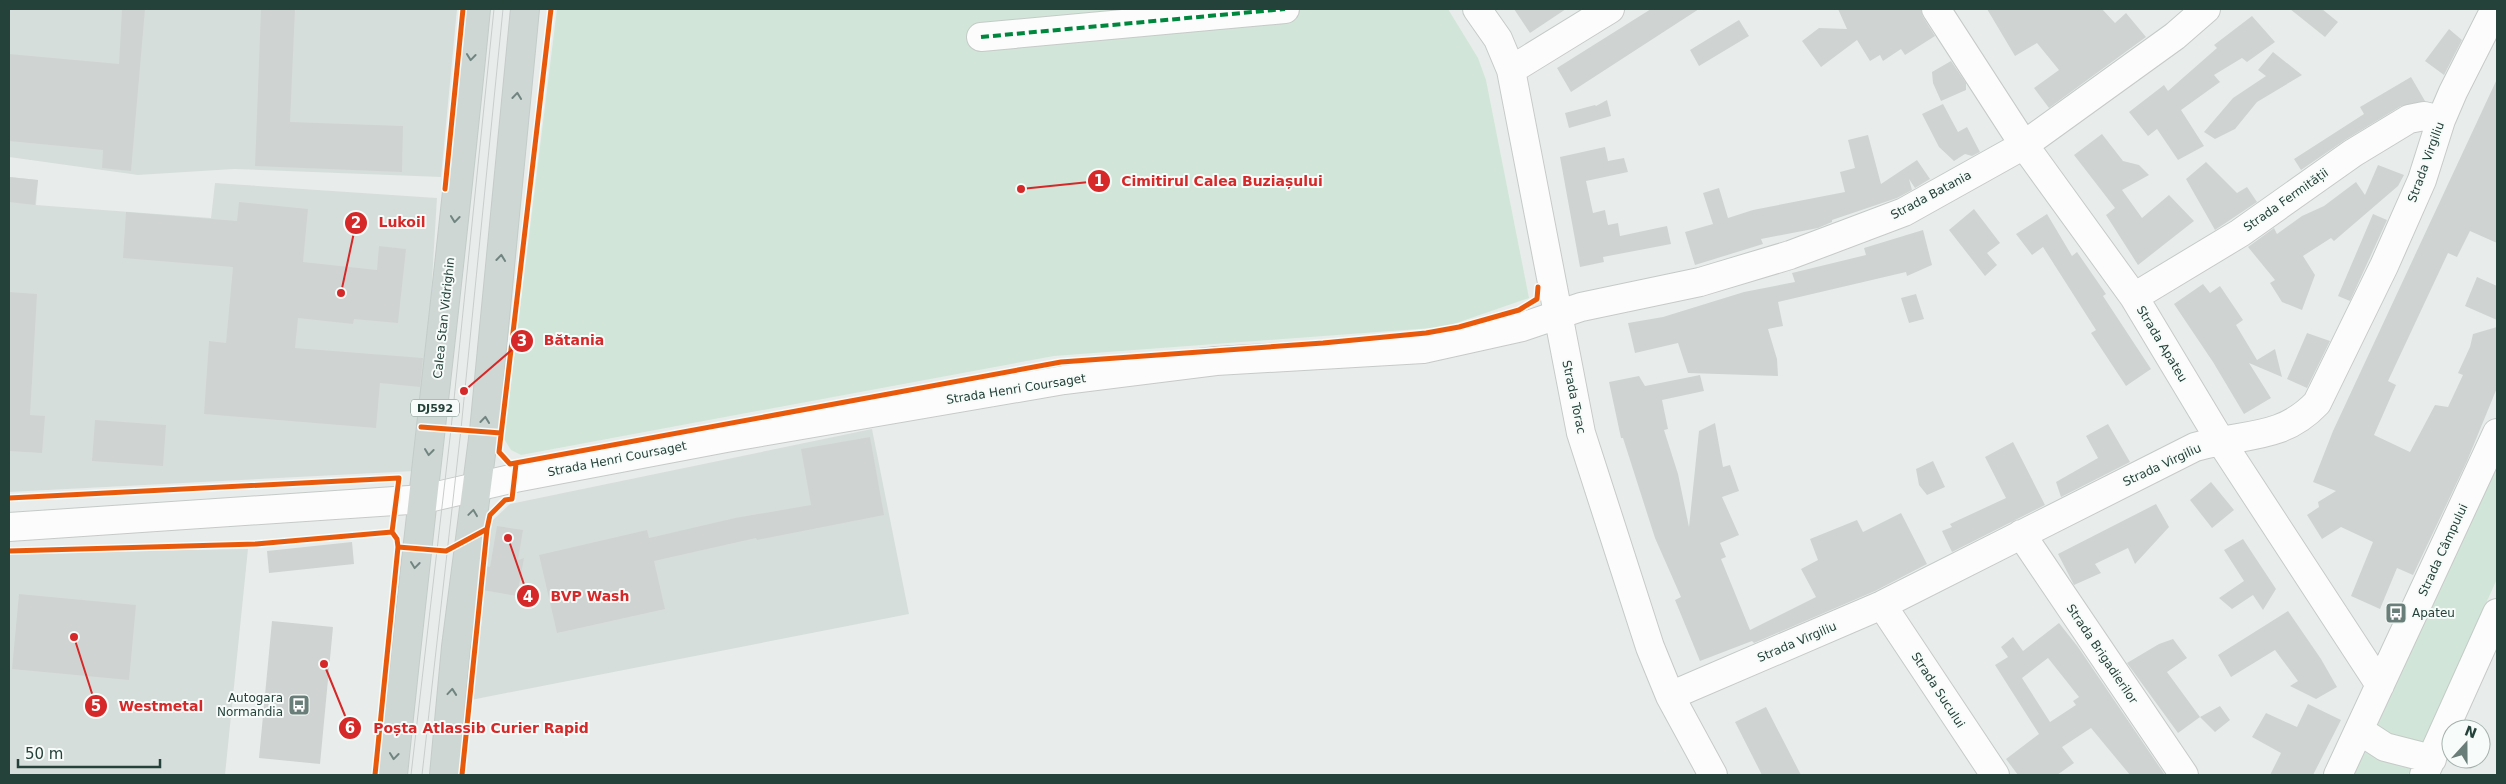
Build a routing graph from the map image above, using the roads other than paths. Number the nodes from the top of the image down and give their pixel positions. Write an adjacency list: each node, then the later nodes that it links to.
1 (476, 9): 19 (main road, Calea Stan Vidrighin / DJ592, one-way to 19)
2 (525, 9): 18 (main road, one-way to 2)
3 (1285, 9): 9 (street)
4 (1477, 9): 10 (street, Strada Torac)
5 (1610, 9): 10 (street)
6 (1936, 9): 12 (street, Strada Apateu)
7 (2206, 9): 12 (street, Strada Batania)
8 (2495, 9): 11 (street, Strada Virgiliu)
9 (982, 37)
10 (1511, 70): 14 (street, Strada Torac)
11 (2441, 120): 13 (street, Strada Fermității); 16 (street, Strada Virgiliu)
12 (2024, 145): 13 (street, Strada Apateu); 14 (street, Strada Batania)
13 (2134, 297): 16 (street, Strada Apateu)
14 (1558, 316): 18 (street, Strada Henri Coursaget); 25 (street, Strada Torac)
15 (2497, 433): 17 (street, Strada Câmpului)
16 (2220, 440): 21 (street, Strada Virgiliu); 24 (street, Strada Apateu)
17 (2488, 478): 24 (street, Strada Câmpului)
18 (476, 486): 19 (street, Strada Henri Coursaget); 29 (main road, one-way to 18)
19 (424, 499): 20 (street, Strada Henri Coursaget); 28 (main road, Calea Stan Vidrighin / DJ592, one-way to 28)
20 (9, 527)
21 (2021, 534): 22 (street, Strada Virgiliu); 32 (street, Strada Brigadierilor)
22 (1882, 605): 25 (street, Strada Virgiliu); 31 (street, Strada Sucului)
23 (2497, 613): 27 (street)
24 (2380, 685): 26 (street, Strada Câmpului)
25 (1670, 696): 30 (street, Strada Torac)
26 (2359, 730): 27 (street); 33 (street, Strada Câmpului)
27 (2428, 767)
28 (392, 775)
29 (444, 775)
30 (1713, 775)
31 (1995, 775)
32 (2184, 775)
33 (2338, 775)

